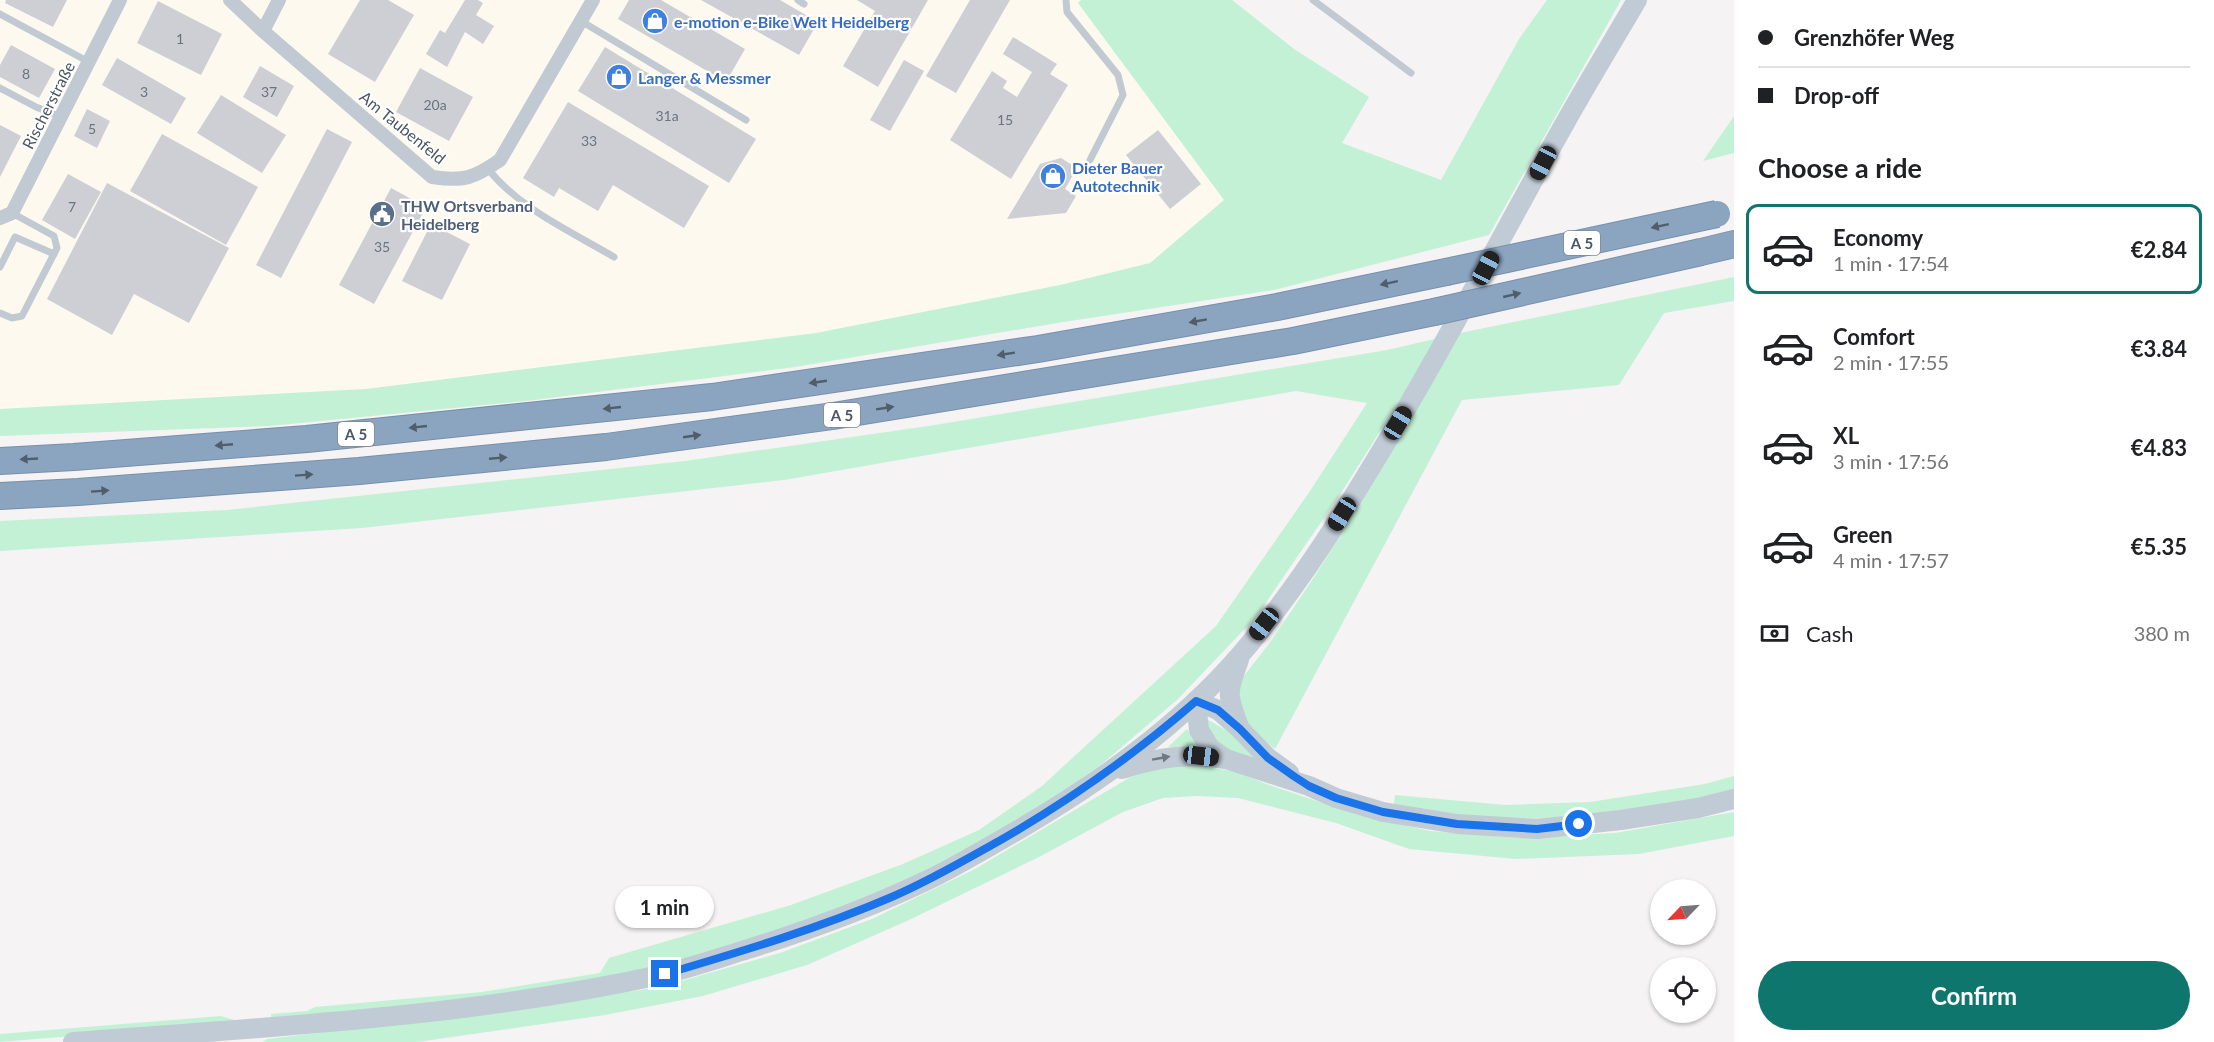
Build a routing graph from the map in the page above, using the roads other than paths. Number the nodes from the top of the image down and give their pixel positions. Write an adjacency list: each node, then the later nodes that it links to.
1 (120, 0): 11 (street, Rischerstraße)
2 (230, 0): 10 (street)
3 (279, 0): 10 (street)
4 (593, 0): 9 (street, Am Taubenfeld)
5 (1066, 0): 16 (lane)
6 (1313, 0): 12 (lane)
7 (1636, 0): 27 (main road)
8 (0, 14): 11 (lane)
9 (581, 21): 15 (lane); 17 (street, Am Taubenfeld)
10 (263, 31): 17 (street, Am Taubenfeld)
11 (89, 62): 14 (street, Rischerstraße)
12 (1411, 73)
13 (0, 88): 14 (lane)
14 (61, 117): 19 (street, Rischerstraße)
15 (746, 120)
16 (1090, 159)
17 (488, 168): 22 (lane)
18 (1725, 212): 25 (highway, A 5, one-way to 25, bridge)
19 (6, 216): 21 (lane)
20 (1734, 244): 26 (highway, A 5, one-way to 20, bridge)
21 (54, 254): 23 (lane); 24 (lane)
22 (614, 257)
23 (0, 267)
24 (0, 313)
25 (0, 461)
26 (0, 496)
27 (1241, 654): 28 (main road); 29 (main road)
28 (1196, 701): 29 (main road); 30 (main road); 31 (main road)
29 (1240, 729): 32 (main road)
30 (1226, 759): 31 (main road, one-way to 30); 32 (main road)
31 (1105, 775): 34 (main road)
32 (1309, 786): 33 (main road)
33 (1734, 799)
34 (249, 1035): 35 (main road)
35 (73, 1042)

